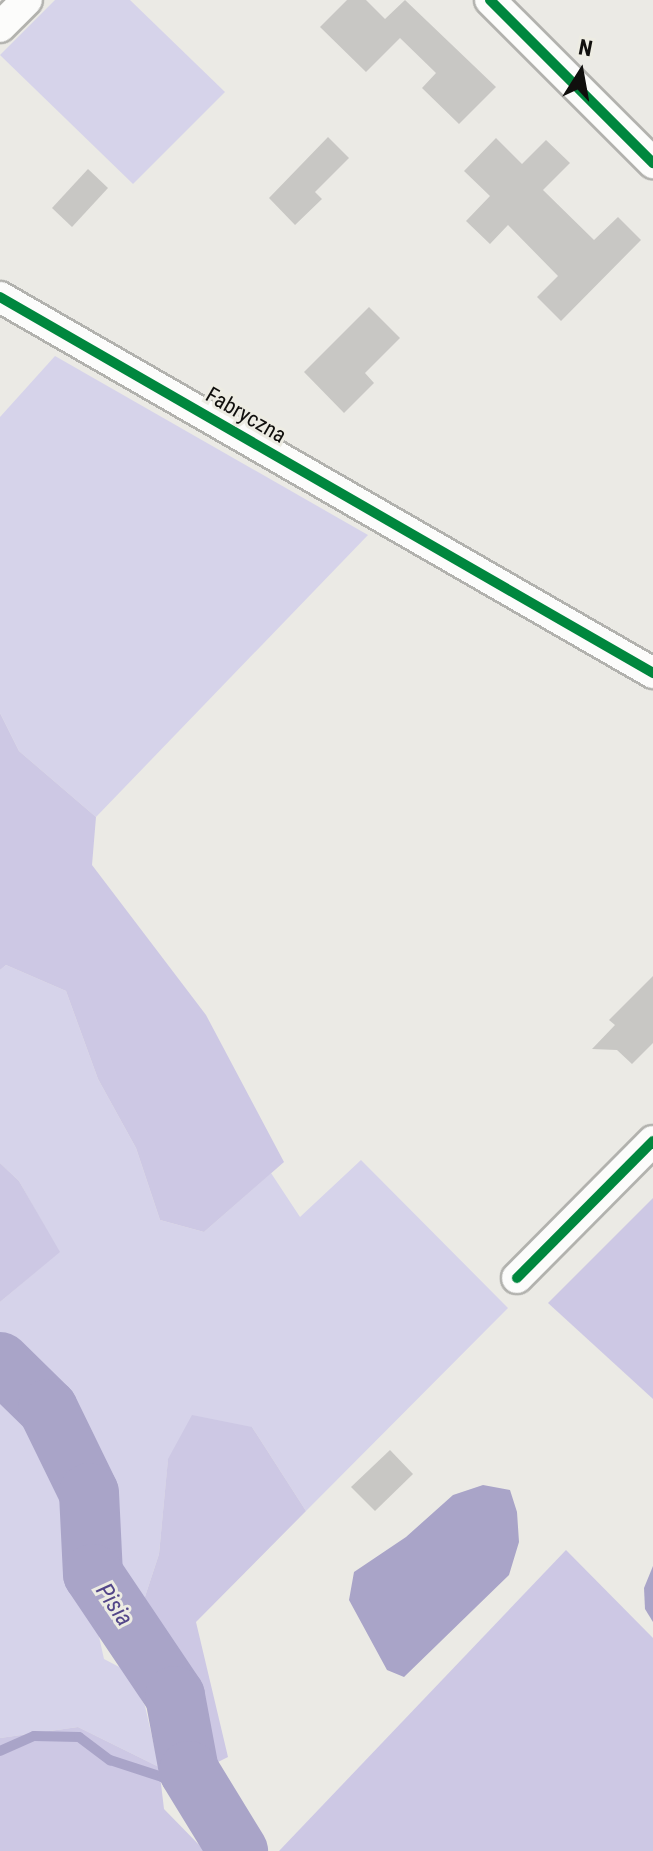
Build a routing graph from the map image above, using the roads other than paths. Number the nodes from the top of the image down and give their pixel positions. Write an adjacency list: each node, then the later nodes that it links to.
1 (27, 0): 3 (street)
2 (490, 0): 4 (street)
3 (0, 27)
4 (653, 163)
5 (0, 297): 6 (street, Fabryczna)
6 (653, 673)
7 (653, 1141): 8 (street)
8 (517, 1278)

